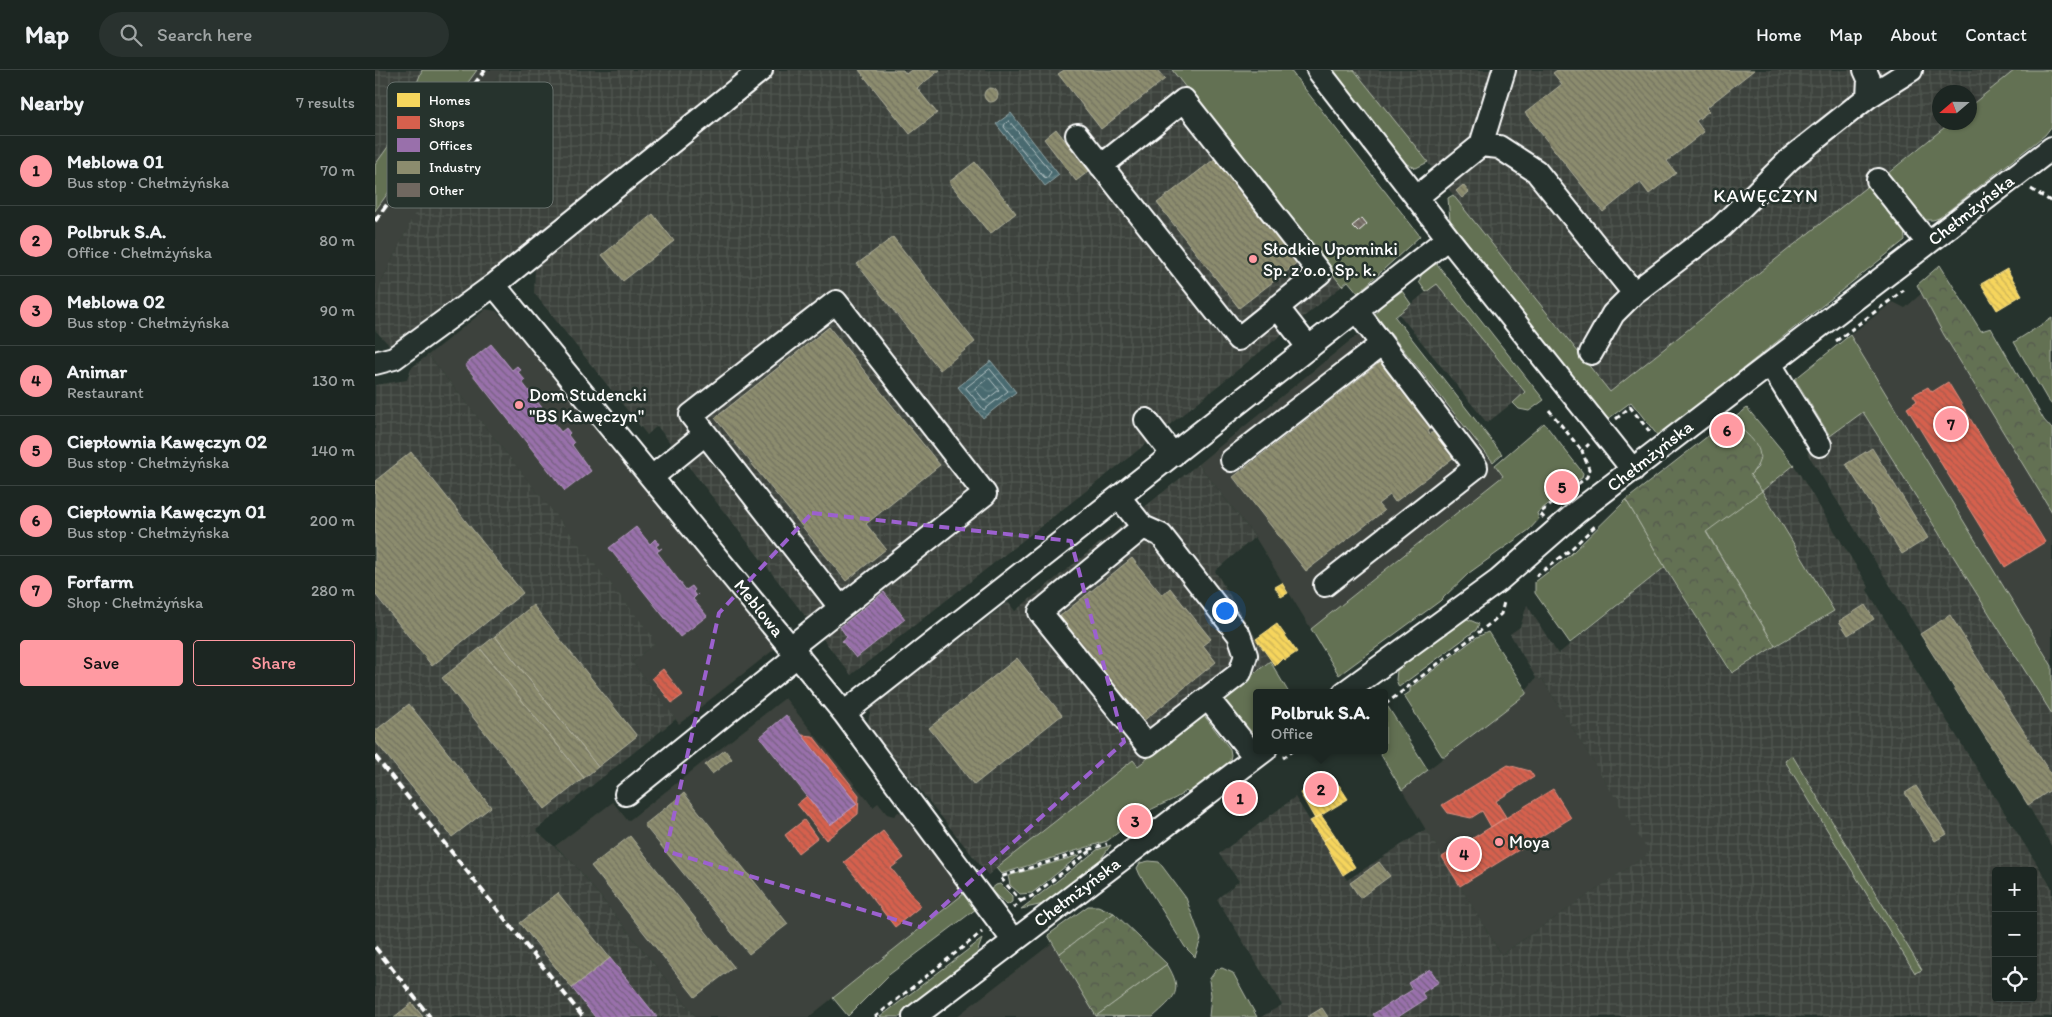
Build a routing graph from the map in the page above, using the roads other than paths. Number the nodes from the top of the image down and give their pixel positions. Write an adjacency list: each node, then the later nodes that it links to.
1 (761, 70): 15 (street)
2 (1318, 70): 12 (street)
3 (1865, 70): 6 (street)
4 (1911, 70): 6 (street)
5 (1498, 74): 8 (street)
6 (1868, 97): 16 (street)
7 (1077, 135): 10 (street)
8 (1481, 145): 12 (street); 16 (street)
9 (2052, 148): 14 (street, Chełmżyńska)
10 (1101, 166): 17 (street); 17 (street)
11 (1878, 180): 14 (street)
12 (1417, 197): 13 (street)
13 (1448, 238): 18 (street); 29 (street)
14 (1928, 243): 23 (street, Chełmżyńska)
15 (494, 285): 22 (street); 30 (street, Meblowa)
16 (1634, 293): 21 (street)
17 (1277, 307): 20 (street)
18 (1356, 310): 19 (street); 20 (street)
19 (1382, 344): 28 (street); 33 (street)
20 (1309, 348): 27 (street)
21 (1591, 353)
22 (375, 363)
23 (1770, 364): 26 (street); 29 (street, Chełmżyńska)
24 (1146, 420): 27 (street)
25 (705, 434): 30 (street); 34 (street); 34 (street)
26 (1820, 444)
27 (1173, 454): 31 (street)
28 (1232, 460)
29 (1633, 470): 36 (street, Chełmżyńska)
30 (652, 477): 35 (street, Meblowa)
31 (1119, 497): 32 (street); 38 (street)
32 (1143, 527): 32 (street)
33 (1325, 585)
34 (840, 607): 35 (street)
35 (794, 651): 38 (street, Meblowa); 41 (street)
36 (1350, 689)
37 (1214, 706): 39 (street)
38 (844, 713): 42 (street, Meblowa)
39 (1253, 747)
40 (1260, 754): 42 (street, Chełmżyńska)
41 (626, 794)
42 (1013, 940): 43 (street, Chełmżyńska)
43 (914, 1017)

